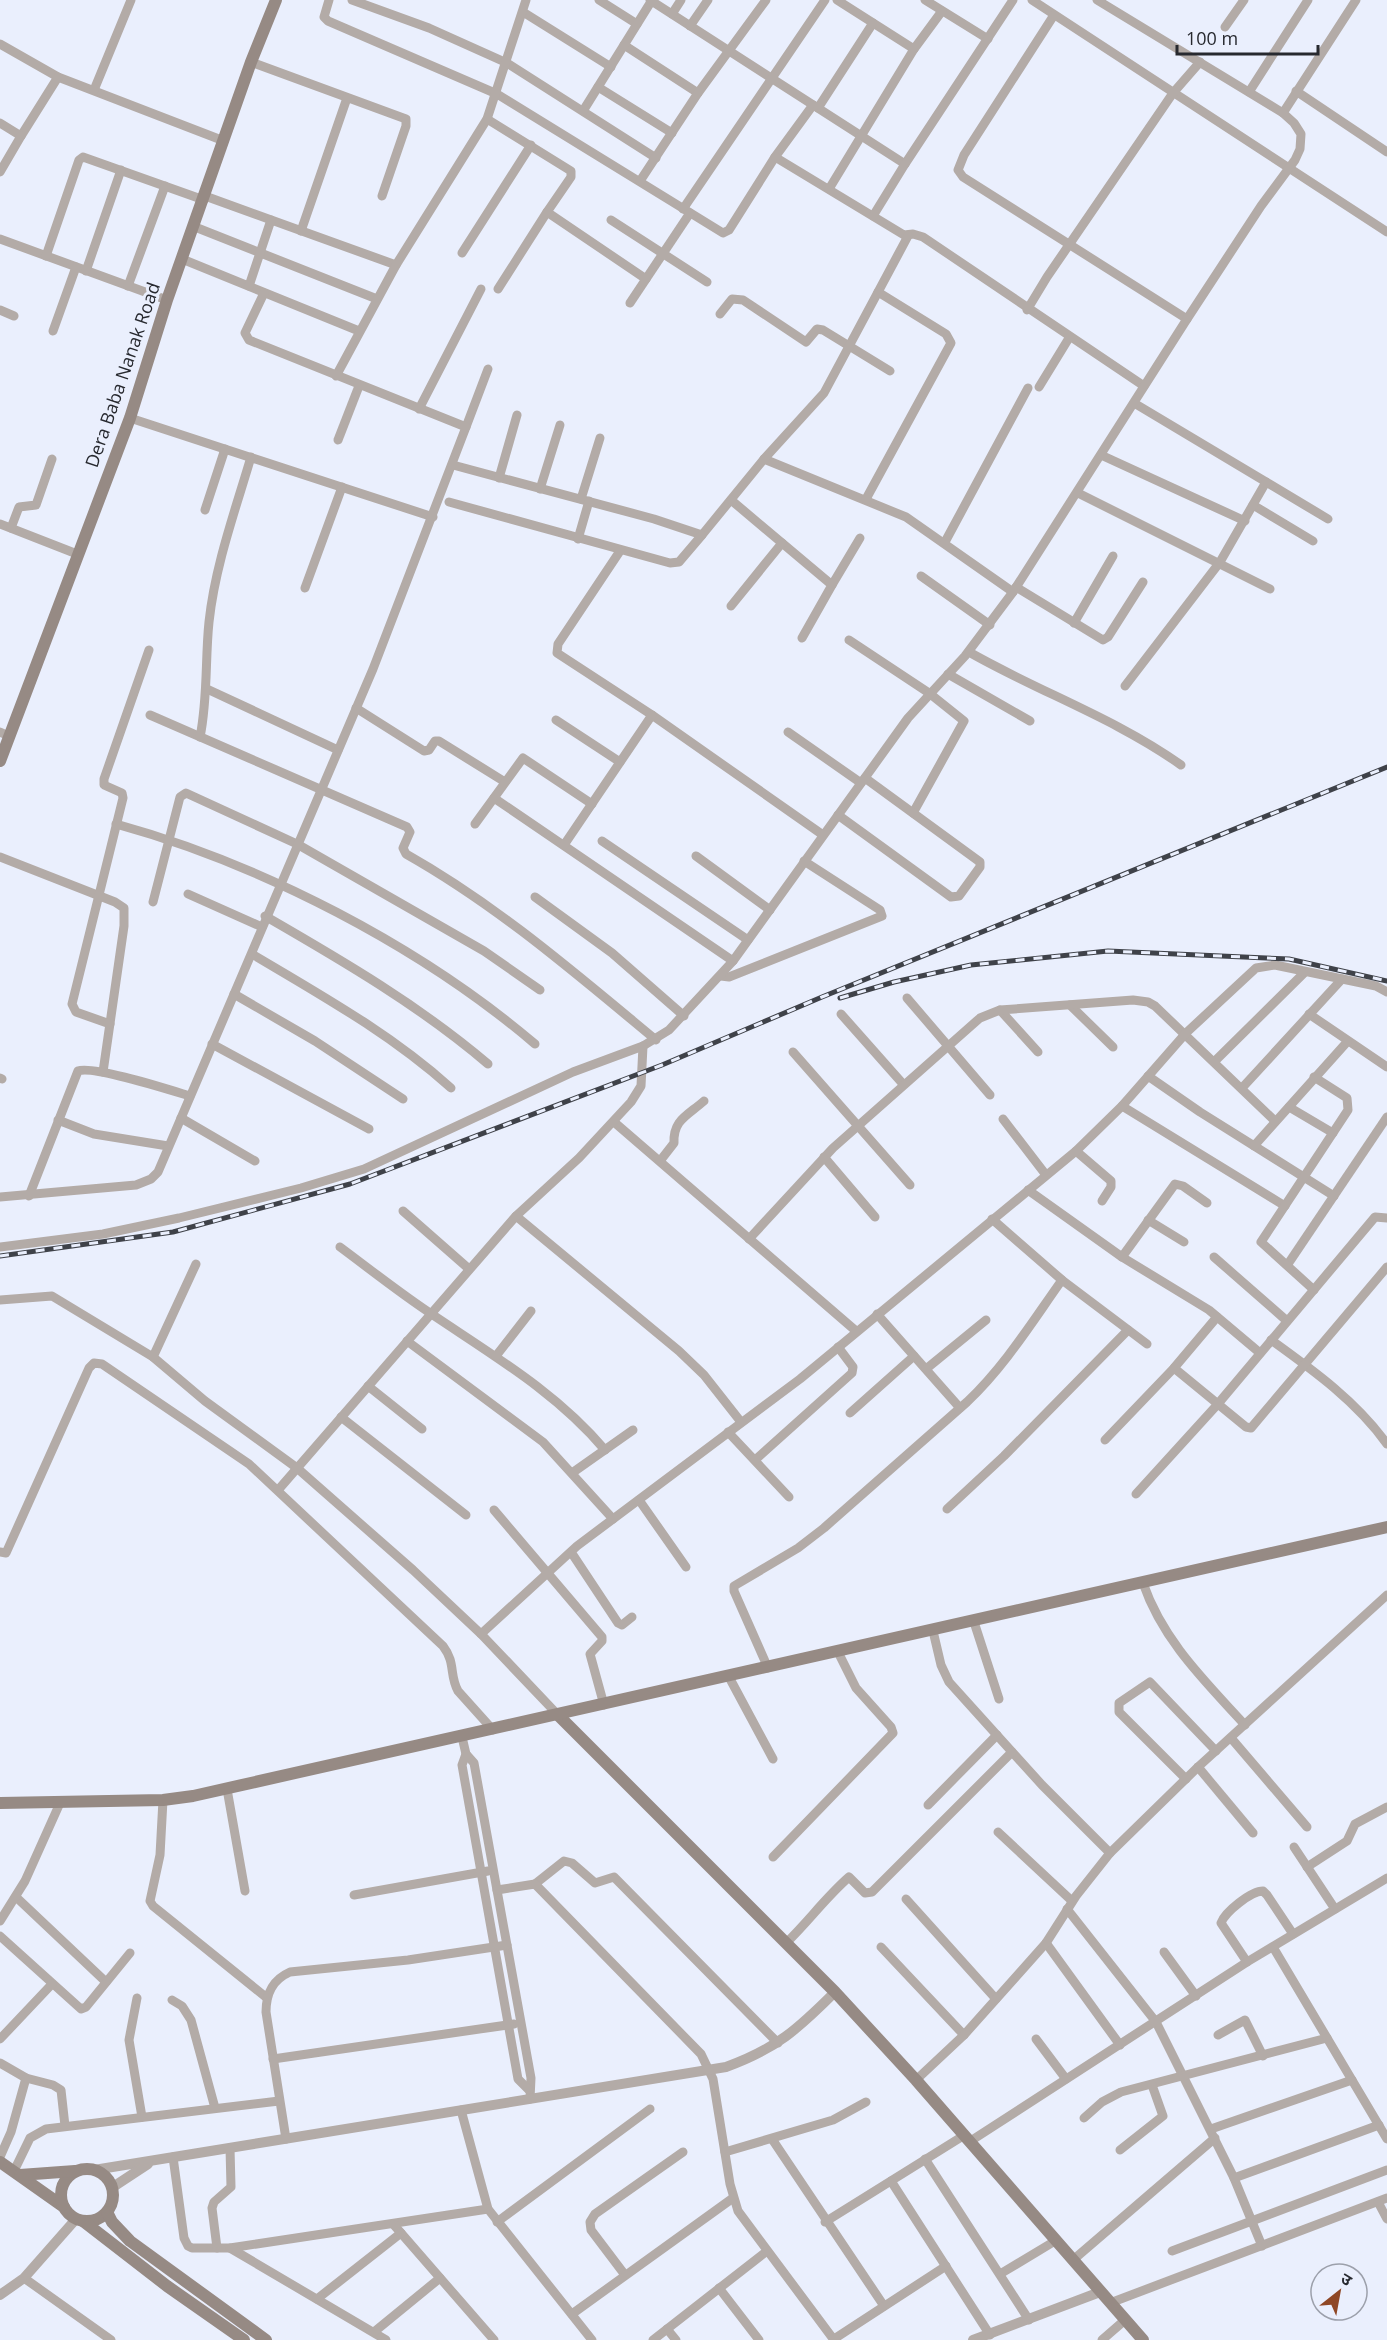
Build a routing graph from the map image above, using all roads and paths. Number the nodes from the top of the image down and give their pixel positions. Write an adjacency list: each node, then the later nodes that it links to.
1 (131, 0): 40 (street)
2 (276, 0): 33 (main road, Dera Baba Nanak Road)
3 (329, 0): 45 (street)
4 (352, 0): 35 (street)
5 (526, 0): 21 (street)
6 (598, 0): 25 (street)
7 (651, 0): 22 (street); 25 (street)
8 (681, 0): 22 (street)
9 (708, 0): 26 (street)
10 (766, 0): 32 (street)
11 (825, 0): 38 (street)
12 (837, 0): 24 (street)
13 (925, 0): 20 (street)
14 (1013, 0): 28 (street)
15 (1032, 0): 23 (street)
16 (1097, 0): 34 (street)
17 (1244, 0): 27 (street)
18 (1308, 0): 42 (street)
19 (1356, 0): 41 (street)
20 (942, 11): 28 (street); 31 (street)
21 (523, 12): 35 (street); 36 (street)
22 (672, 14): 26 (street)
23 (1054, 15): 44 (street); 79 (street)
24 (873, 23): 31 (street); 47 (street)
25 (637, 24): 30 (street)
26 (690, 26): 32 (street)
27 (1225, 27)
28 (988, 39): 60 (street)
29 (0, 44): 37 (street)
30 (624, 45): 36 (street); 43 (street)
31 (914, 49): 53 (street)
32 (729, 51): 38 (street); 43 (street)
33 (251, 62): 46 (street); 55 (main road, Dera Baba Nanak Road)
34 (1200, 62): 42 (street); 44 (street)
35 (507, 63): 45 (street); 48 (street)
36 (611, 67): 39 (street)
37 (58, 77): 40 (street); 54 (street)
38 (772, 80): 47 (street); 69 (street)
39 (598, 87): 48 (street); 52 (street)
40 (94, 90): 55 (street)
41 (1296, 91): 49 (street); 57 (street)
42 (1249, 92): 49 (street)
43 (698, 93): 52 (street)
44 (1173, 93): 61 (street); 79 (street)
45 (497, 94): 50 (street); 64 (street)
46 (347, 98): 67 (street); 75 (street)
47 (815, 107): 53 (street); 58 (street)
48 (583, 111): 59 (street)
49 (1283, 113): 61 (street)
50 (487, 119): 56 (street); 85 (street)
51 (0, 123): 54 (street)
52 (672, 133): 59 (street)
53 (860, 135): 60 (street); 66 (street)
54 (21, 136): 63 (street)
55 (224, 141): 68 (main road, Dera Baba Nanak Road)
56 (531, 145): 70 (street); 81 (street)
57 (1387, 152)
58 (775, 157): 66 (street); 69 (street)
59 (656, 158): 64 (street)
60 (905, 164): 71 (street)
61 (1290, 167): 76 (street); 103 (street)
62 (121, 170): 65 (street); 83 (street); 87 (street)
63 (0, 172)
64 (640, 181): 69 (street)
65 (165, 186): 68 (street); 90 (street)
66 (829, 189): 71 (street)
67 (382, 196)
68 (205, 198): 72 (street); 74 (main road, Dera Baba Nanak Road)
69 (686, 211): 82 (street)
70 (547, 212): 88 (street); 93 (street)
71 (873, 216): 77 (street)
72 (271, 220): 75 (street); 80 (street)
73 (611, 220): 82 (street)
74 (195, 227): 80 (street); 84 (main road, Dera Baba Nanak Road)
75 (301, 231): 85 (street)
76 (1387, 232)
77 (908, 236): 94 (street); 100 (street)
78 (0, 239): 83 (street)
79 (1070, 246): 100 (street); 103 (street)
80 (260, 252): 91 (street); 96 (street)
81 (462, 253)
82 (663, 254): 88 (street); 89 (street)
83 (46, 256): 86 (street)
84 (182, 259): 91 (street); 97 (main road, Dera Baba Nanak Road)
85 (396, 265): 96 (street)
86 (76, 267): 87 (street); 104 (street)
87 (86, 270): 90 (street)
88 (646, 279): 98 (street)
89 (707, 282)
90 (128, 286): 97 (street)
91 (249, 286): 95 (street)
92 (481, 289): 116 (street)
93 (498, 289)
94 (878, 292): 107 (street); 134 (street)
95 (264, 293): 105 (street); 110 (street)
96 (377, 299): 105 (street)
97 (167, 300): 118 (main road, Dera Baba Nanak Road)
98 (630, 303)
99 (0, 310): 102 (street)
100 (1027, 310): 106 (street)
101 (720, 314): 107 (street)
102 (14, 316)
103 (1187, 319): 112 (street)
104 (53, 331)
105 (359, 331): 110 (street)
106 (1069, 338): 112 (street); 113 (street)
107 (849, 346): 109 (street); 127 (street)
108 (488, 369): 120 (street)
109 (890, 371)
110 (336, 376): 111 (street)
111 (359, 386): 116 (street); 122 (street)
112 (1143, 386): 115 (street)
113 (1039, 387)
114 (1028, 388): 149 (street)
115 (1134, 403): 124 (street); 130 (street)
116 (419, 409): 120 (street)
117 (517, 415): 129 (street)
118 (130, 418): 123 (street); 152 (main road, Dera Baba Nanak Road)
119 (560, 425): 132 (street)
120 (466, 427): 128 (street)
121 (600, 438): 135 (street)
122 (338, 441)
123 (225, 449): 125 (street); 139 (street)
124 (1101, 455): 133 (street); 142 (street)
125 (251, 457): 131 (street); 170 (street)
126 (52, 459): 144 (street)
127 (764, 459): 134 (street); 136 (street)
128 (453, 465): 129 (street); 140 (street)
129 (499, 478): 132 (street)
130 (1266, 482): 138 (street); 141 (street)
131 (342, 487): 140 (street); 158 (street)
132 (540, 489): 135 (street)
133 (1078, 493): 154 (street); 159 (street)
134 (866, 499): 149 (street)
135 (585, 500): 145 (street); 147 (street)
136 (731, 500): 145 (street); 150 (street)
137 (449, 502): 147 (street)
138 (1253, 505): 142 (street); 148 (street)
139 (205, 510)
140 (433, 517): 172 (street)
141 (1328, 519)
142 (1245, 521): 154 (street)
143 (0, 524): 144 (street)
144 (11, 528): 152 (street)
145 (702, 535): 151 (street)
146 (861, 538): 157 (street)
147 (578, 539): 151 (street)
148 (1313, 541)
149 (945, 542): 159 (street)
150 (782, 543): 157 (street); 161 (street)
151 (621, 551): 174 (street)
152 (77, 554): 178 (main road, Dera Baba Nanak Road)
153 (1113, 556): 162 (street)
154 (1220, 562): 160 (street); 169 (street)
155 (921, 576): 163 (street)
156 (1143, 582): 162 (street)
157 (832, 585): 164 (street)
158 (305, 588)
159 (1015, 589): 162 (street); 163 (street)
160 (1270, 589)
161 (731, 606)
162 (1074, 623)
163 (990, 625): 167 (street)
164 (802, 638)
165 (849, 640): 171 (street)
166 (149, 650): 191 (street)
167 (969, 652): 168 (street); 183 (street)
168 (948, 674): 171 (street); 176 (street)
169 (1125, 686)
170 (207, 689): 179 (street); 180 (street)
171 (929, 693): 184 (street); 189 (street)
172 (356, 708): 180 (street); 185 (street)
173 (150, 715): 179 (street)
174 (652, 715): 182 (street); 193 (street)
175 (556, 720): 182 (street)
176 (1030, 721)
177 (788, 732): 184 (street)
178 (5, 734): 181 (main road, Dera Baba Nanak Road)
179 (200, 736): 186 (street)
180 (338, 750): 186 (street)
181 (0, 761)
182 (620, 762): 188 (street)
183 (1181, 765)
184 (863, 781): 189 (street); 190 (street)
185 (505, 782): 187 (street); 188 (street)
186 (322, 789): 196 (street); 226 (street)
187 (494, 798): 192 (street); 197 (street)
188 (592, 804): 197 (street)
189 (913, 813): 190 (street)
190 (838, 815): 193 (street)
191 (116, 824): 194 (street); 203 (street)
192 (475, 824)
193 (823, 835): 200 (street)
194 (170, 839): 196 (street); 201 (street); 205 (street)
195 (602, 841): 209 (street)
196 (297, 844): 201 (street); 215 (street)
197 (564, 845): 211 (street)
198 (696, 856): 206 (street)
199 (0, 857): 203 (street)
200 (804, 861): 206 (street); 213 (street)
201 (280, 885): 207 (street); 229 (street)
202 (188, 894): 208 (street)
203 (97, 896): 224 (street); 224 (street)
204 (535, 897): 223 (street)
205 (153, 902)
206 (770, 910): 209 (street)
207 (265, 916): 208 (street); 236 (street)
208 (262, 927): 210 (street)
209 (748, 940): 211 (street)
210 (252, 954): 217 (street); 242 (street)
211 (733, 961): 213 (street)
212 (1305, 972): 214 (street); 225 (street); 235 (street)
213 (721, 976): 223 (street)
214 (1342, 979): 216 (street); 222 (street)
215 (540, 990)
216 (1387, 992)
217 (234, 994): 228 (street); 246 (street)
218 (907, 998): 231 (street)
219 (1070, 1005): 220 (street); 225 (street); 232 (street)
220 (1000, 1010): 231 (street); 234 (street)
221 (841, 1014): 241 (street)
222 (1310, 1014): 227 (street); 243 (street)
223 (684, 1016): 226 (street)
224 (110, 1024): 238 (street)
225 (1186, 1033): 235 (street); 239 (street)
226 (656, 1040): 230 (street)
227 (1347, 1042): 237 (street); 240 (street)
228 (212, 1044): 245 (street); 257 (street)
229 (535, 1044)
230 (644, 1046): 255 (street); 283 (street)
231 (948, 1046): 241 (street); 244 (street)
232 (1113, 1047)
233 (793, 1052): 256 (street)
234 (1038, 1052)
235 (1215, 1061): 243 (street)
236 (488, 1064)
237 (1387, 1067)
238 (103, 1072): 245 (street); 253 (street)
239 (1148, 1076): 248 (street); 260 (street)
240 (1314, 1077): 249 (street); 258 (street)
241 (903, 1084): 256 (street)
242 (451, 1088)
243 (1242, 1088): 254 (street)
244 (990, 1095)
245 (190, 1096): 251 (street)
246 (403, 1099)
247 (704, 1101): 264 (street)
248 (1122, 1106): 261 (street); 274 (street)
249 (1289, 1107): 254 (street); 258 (street)
250 (1387, 1117): 270 (street)
251 (180, 1118): 259 (street); 263 (street)
252 (1003, 1119): 265 (street)
253 (58, 1120): 259 (street); 269 (street)
254 (1275, 1121): 260 (street)
255 (614, 1122): 264 (street); 276 (street)
256 (857, 1126): 262 (street); 267 (street)
257 (369, 1129)
258 (1333, 1133): 266 (street)
259 (168, 1146): 269 (street)
260 (1254, 1146): 266 (street)
261 (1076, 1151): 265 (street); 272 (street)
262 (824, 1157): 277 (street); 281 (street)
263 (255, 1161)
264 (660, 1161): 281 (street)
265 (1046, 1175): 268 (street)
266 (1304, 1178): 270 (street); 274 (street)
267 (910, 1185)
268 (1028, 1190): 279 (street); 285 (street)
269 (29, 1196): 271 (street)
270 (1334, 1196): 288 (street)
271 (0, 1197)
272 (1101, 1201)
273 (1207, 1203): 280 (street)
274 (1285, 1206): 288 (street)
275 (403, 1211): 290 (street)
276 (516, 1216): 290 (street); 318 (street)
277 (875, 1217)
278 (1387, 1218): 292 (street)
279 (992, 1219): 291 (street); 296 (street)
280 (1148, 1220): 282 (street); 285 (street)
281 (749, 1239): 301 (street)
282 (1184, 1242)
283 (0, 1247)
284 (340, 1247): 295 (street)
285 (1122, 1257): 297 (street)
286 (1214, 1257): 299 (street)
287 (196, 1264): 309 (street)
288 (1288, 1264): 292 (street)
289 (1387, 1267): 310 (street)
290 (469, 1269): 295 (street)
291 (1062, 1280): 300 (street); 315 (street)
292 (1314, 1290): 299 (street)
293 (0, 1300): 309 (street)
294 (531, 1311): 307 (street)
295 (431, 1313): 303 (street); 307 (street)
296 (877, 1314): 301 (street); 308 (street)
297 (1217, 1317): 306 (street); 311 (street)
298 (986, 1320): 312 (street)
299 (1287, 1321): 302 (street)
300 (1128, 1330): 304 (street); 332 (street)
301 (856, 1331): 305 (street)
302 (1271, 1340): 306 (street); 310 (street)
303 (406, 1341): 313 (street); 327 (street)
304 (1147, 1344)
305 (838, 1347): 318 (street); 325 (street)
306 (1260, 1353): 314 (street)
307 (496, 1356): 324 (street)
308 (914, 1356): 312 (street); 316 (street)
309 (153, 1357): 326 (street)
310 (1304, 1364): 314 (street); 323 (street)
311 (1174, 1368): 314 (street); 322 (street)
312 (926, 1369): 315 (street)
313 (368, 1386): 317 (street); 319 (street)
314 (1218, 1405): 329 (street)
315 (960, 1408): 348 (street)
316 (850, 1413)
317 (341, 1417): 326 (street); 334 (street)
318 (741, 1422): 321 (street)
319 (422, 1429)
320 (633, 1430): 324 (street)
321 (728, 1432): 325 (street); 331 (street)
322 (1105, 1440)
323 (1387, 1444)
324 (605, 1450): 327 (street)
325 (755, 1460): 330 (street)
326 (297, 1468): 328 (street); 346 (street)
327 (572, 1473): 335 (street)
328 (279, 1489): 337 (street); 354 (street)
329 (1136, 1494)
330 (789, 1497)
331 (639, 1500): 335 (street); 339 (street)
332 (947, 1509)
333 (494, 1510): 340 (street)
334 (465, 1515)
335 (613, 1519): 338 (street)
336 (1387, 1527): 341 (main road)
337 (0, 1552)
338 (571, 1552): 340 (street); 343 (street)
339 (686, 1567)
340 (547, 1574): 346 (street); 351 (street)
341 (1143, 1583): 344 (main road); 353 (street)
342 (1387, 1595): 353 (street)
343 (632, 1617)
344 (974, 1622): 345 (main road); 350 (street)
345 (933, 1631): 347 (main road); 355 (street)
346 (481, 1634): 352 (street)
347 (838, 1652): 348 (main road); 375 (street)
348 (768, 1668): 349 (main road)
349 (729, 1677): 351 (main road); 361 (street)
350 (999, 1700)
351 (604, 1705): 352 (main road)
352 (558, 1715): 354 (main road); 391 (main road)
353 (1245, 1725): 357 (street)
354 (494, 1730): 356 (main road)
355 (997, 1735): 359 (street); 368 (street)
356 (462, 1737): 360 (street); 364 (main road)
357 (1231, 1738): 358 (street); 370 (street)
358 (1216, 1751): 362 (street); 363 (street)
359 (1012, 1752): 374 (street); 391 (street)
360 (465, 1754): 377 (street); 378 (street)
361 (773, 1759)
362 (1198, 1767): 363 (street); 372 (street)
363 (1186, 1779): 374 (street)
364 (227, 1789): 365 (main road); 382 (street)
365 (163, 1800): 367 (main road); 405 (street)
366 (0, 1803): 367 (main road)
367 (60, 1803): 384 (street)
368 (928, 1805)
369 (1387, 1807): 376 (street)
370 (1307, 1827)
371 (998, 1832): 386 (street)
372 (1253, 1833)
373 (1294, 1847): 376 (street)
374 (1110, 1853): 386 (street)
375 (772, 1857)
376 (1307, 1867): 387 (street)
377 (493, 1871): 378 (street); 381 (street)
378 (482, 1872): 383 (street); 394 (street)
379 (1387, 1878): 387 (street)
380 (535, 1884): 381 (street); 416 (street); 421 (street)
381 (497, 1890): 393 (street)
382 (245, 1891)
383 (354, 1894)
384 (16, 1897): 388 (street); 400 (street)
385 (906, 1899): 406 (street)
386 (1069, 1905): 392 (street); 408 (street)
387 (1335, 1909): 389 (street)
388 (0, 1921)
389 (1293, 1934): 396 (street); 399 (street)
390 (0, 1936): 401 (street)
391 (786, 1943): 402 (main road)
392 (1046, 1943): 406 (street); 417 (street)
393 (507, 1945): 394 (street); 409 (street)
394 (496, 1947): 405 (street); 410 (street)
395 (881, 1947): 411 (street)
396 (1273, 1947): 399 (street); 413 (street)
397 (1164, 1952): 403 (street)
398 (130, 1953): 400 (street)
399 (1247, 1962): 403 (street)
400 (106, 1983): 401 (street)
401 (52, 1984): 414 (street)
402 (835, 1992): 416 (street); 425 (main road)
403 (1196, 1996): 408 (street)
404 (138, 1998): 434 (street)
405 (267, 1998): 419 (street)
406 (996, 1999): 411 (street)
407 (172, 2000): 431 (street)
408 (1156, 2022): 417 (street); 423 (street)
409 (521, 2023): 410 (street); 428 (street)
410 (509, 2024): 419 (street); 428 (street)
411 (964, 2035): 425 (street)
412 (1218, 2035): 418 (street)
413 (1328, 2038): 418 (street); 426 (street)
414 (0, 2039)
415 (1036, 2039): 424 (street)
416 (778, 2043): 421 (street)
417 (1120, 2045): 424 (street)
418 (1263, 2056): 423 (street)
419 (273, 2059): 429 (street)
420 (0, 2063): 422 (street)
421 (710, 2070): 428 (street); 446 (street)
422 (26, 2078): 437 (street); 447 (street)
423 (1185, 2078): 427 (street); 438 (street)
424 (1066, 2079): 441 (street)
425 (916, 2080): 441 (main road)
426 (1352, 2080): 436 (street); 438 (street)
427 (1152, 2085): 435 (street); 444 (street)
428 (529, 2095): 433 (street)
429 (279, 2101): 431 (street); 439 (street)
430 (866, 2102): 440 (street)
431 (215, 2108): 434 (street)
432 (650, 2109): 466 (street)
433 (461, 2110): 439 (street); 462 (street)
434 (142, 2117): 437 (street)
435 (1084, 2118)
436 (1378, 2125): 442 (street); 456 (street)
437 (65, 2126): 455 (street)
438 (1213, 2134): 456 (street); 477 (street)
439 (286, 2139): 443 (street)
440 (772, 2139): 446 (street); 467 (street)
441 (966, 2139): 449 (street); 471 (main road)
442 (1387, 2139)
443 (230, 2148): 448 (street); 473 (street)
444 (1120, 2150)
445 (683, 2152): 480 (street)
446 (725, 2152): 459 (street)
447 (0, 2157)
448 (173, 2157): 450 (street); 473 (street)
449 (926, 2159): 457 (street); 479 (street)
450 (153, 2161): 452 (street); 458 (street)
451 (0, 2162): 455 (main road)
452 (94, 2170): 454 (main road); 458 (main road)
453 (1387, 2170): 468 (street)
454 (77, 2171): 455 (main road); 461 (main road)
455 (17, 2173): 461 (main road)
456 (1234, 2178): 468 (street)
457 (891, 2181): 467 (street); 478 (street)
458 (113, 2191): 463 (main road)
459 (732, 2198): 475 (street); 480 (street)
460 (1382, 2200): 464 (street); 472 (street)
461 (64, 2207): 465 (main road)
462 (488, 2209): 466 (street); 469 (street)
463 (107, 2212): 465 (main road); 483 (main road)
464 (1387, 2219)
465 (80, 2220): 481 (street); 483 (main road)
466 (497, 2222): 490 (street)
467 (825, 2222): 489 (street)
468 (1253, 2222): 472 (street); 476 (street)
469 (393, 2225): 470 (street); 474 (street)
470 (401, 2233): 482 (street); 487 (street)
471 (1055, 2241): 477 (main road); 479 (street)
472 (1262, 2246): 488 (street)
473 (217, 2248): 474 (street)
474 (230, 2248): 487 (street)
475 (767, 2251): 484 (street); 506 (street)
476 (1172, 2251)
477 (1073, 2260): 485 (main road)
478 (946, 2266): 489 (street); 496 (street)
479 (1000, 2274): 492 (street)
480 (625, 2275): 490 (street)
481 (24, 2278): 486 (street); 497 (street)
482 (440, 2278): 495 (street); 501 (street)
483 (179, 2287): 491 (main road)
484 (719, 2288): 494 (street); 505 (street)
485 (1100, 2292): 488 (main road); 492 (street)
486 (0, 2295)
487 (317, 2299): 495 (street)
488 (1110, 2303): 493 (main road)
489 (884, 2307): 506 (street)
490 (572, 2314): 502 (street)
491 (219, 2315): 498 (main road); 499 (main road)
492 (1029, 2320): 496 (street)
493 (1125, 2320): 507 (street); 508 (main road)
494 (667, 2329): 503 (street); 504 (street)
495 (374, 2332): 500 (street)
496 (981, 2338)
497 (111, 2340)
498 (244, 2340)
499 (266, 2340)
500 (387, 2340)
501 (494, 2340)
502 (592, 2340)
503 (653, 2340)
504 (676, 2340)
505 (759, 2340)
506 (834, 2340)
507 (1102, 2340)
508 (1143, 2340)

